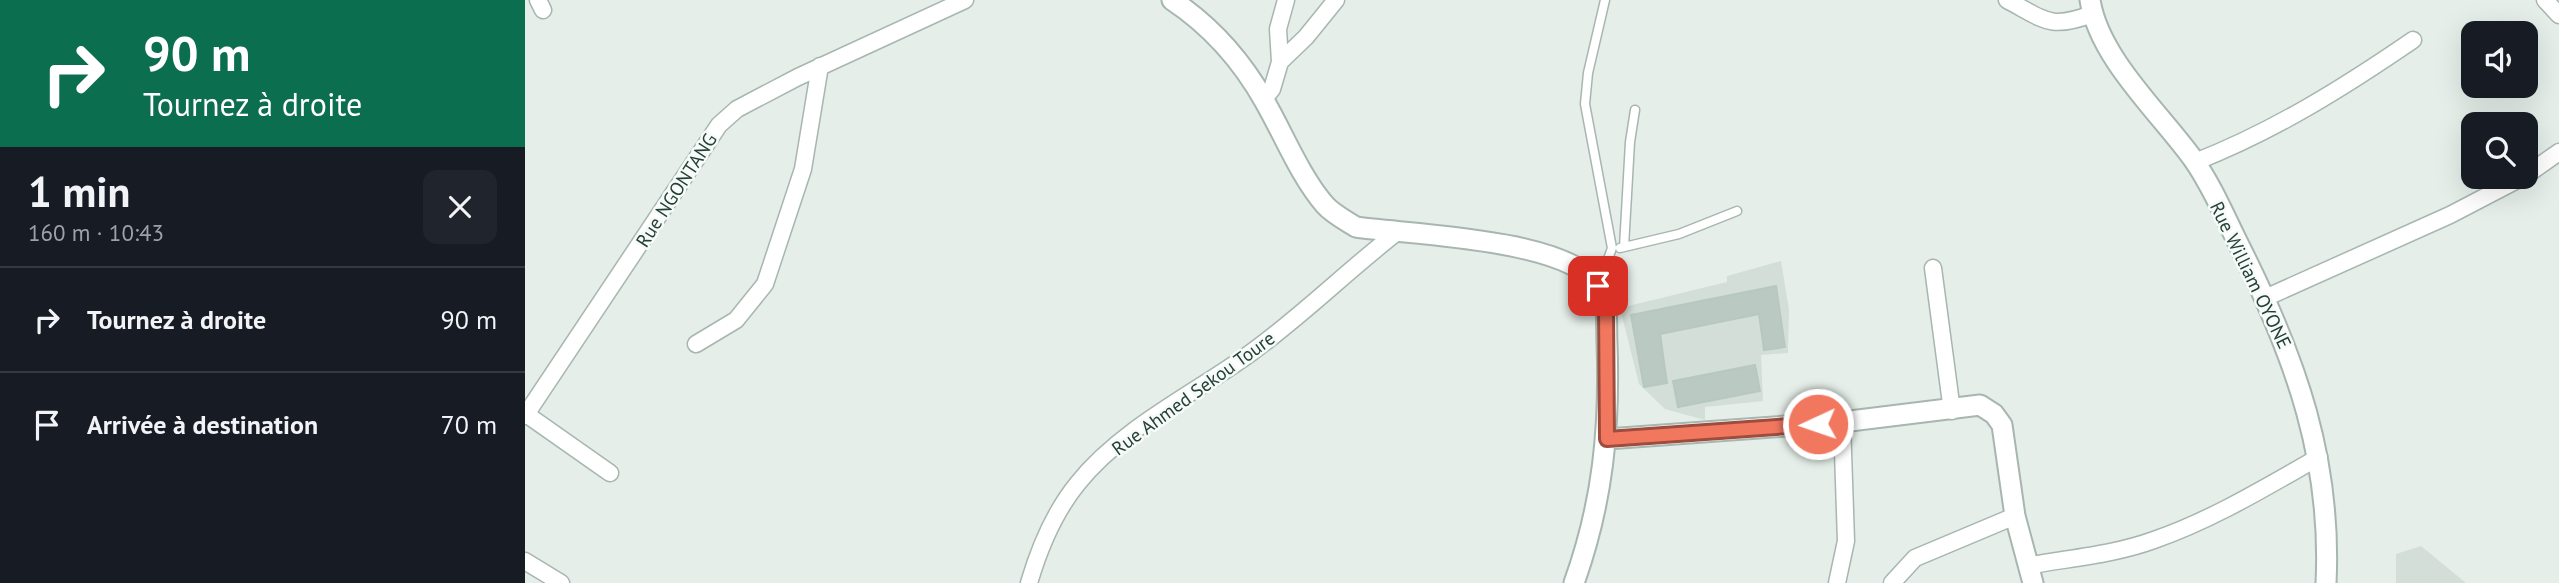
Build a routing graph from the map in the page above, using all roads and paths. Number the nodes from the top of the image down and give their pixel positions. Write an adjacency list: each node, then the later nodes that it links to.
1 (965, 0): 12 (street, Rue NGONTANG)
2 (1171, 0): 13 (street)
3 (1286, 0): 11 (street)
4 (1335, 0): 11 (street)
5 (1605, 0): 22 (lane)
6 (2007, 0): 8 (street)
7 (2545, 0): 9 (street)
8 (2091, 7): 16 (street, Rue William OYONE)
9 (2559, 15)
10 (2413, 40): 16 (street)
11 (1280, 62): 13 (street)
12 (820, 66): 26 (street); 28 (street, Rue NGONTANG)
13 (1264, 99): 20 (street)
14 (1635, 110): 21 (lane)
15 (2559, 152): 17 (street)
16 (2195, 162): 25 (street, Rue William OYONE)
17 (2538, 166)
18 (2499, 189): 25 (street)
19 (1737, 211): 21 (lane)
20 (1396, 233): 24 (street); 37 (street, Rue Ahmed Sekou Toure)
21 (1624, 247): 22 (lane)
22 (1612, 248): 24 (lane)
23 (1933, 268): 27 (street)
24 (1598, 286): 30 (street)
25 (2265, 298): 31 (street, Rue William OYONE)
26 (696, 344)
27 (1952, 411): 29 (street); 33 (street)
28 (525, 415): 32 (street)
29 (1842, 422): 30 (street); 39 (street)
30 (1607, 439): 38 (street)
31 (2319, 457): 35 (street); 41 (street, Rue William OYONE)
32 (610, 473)
33 (2015, 516): 35 (street); 40 (street)
34 (525, 561): 36 (street)
35 (2030, 575)
36 (562, 583)
37 (1029, 583)
38 (1574, 583)
39 (1837, 583)
40 (1892, 583)
41 (2326, 583)

